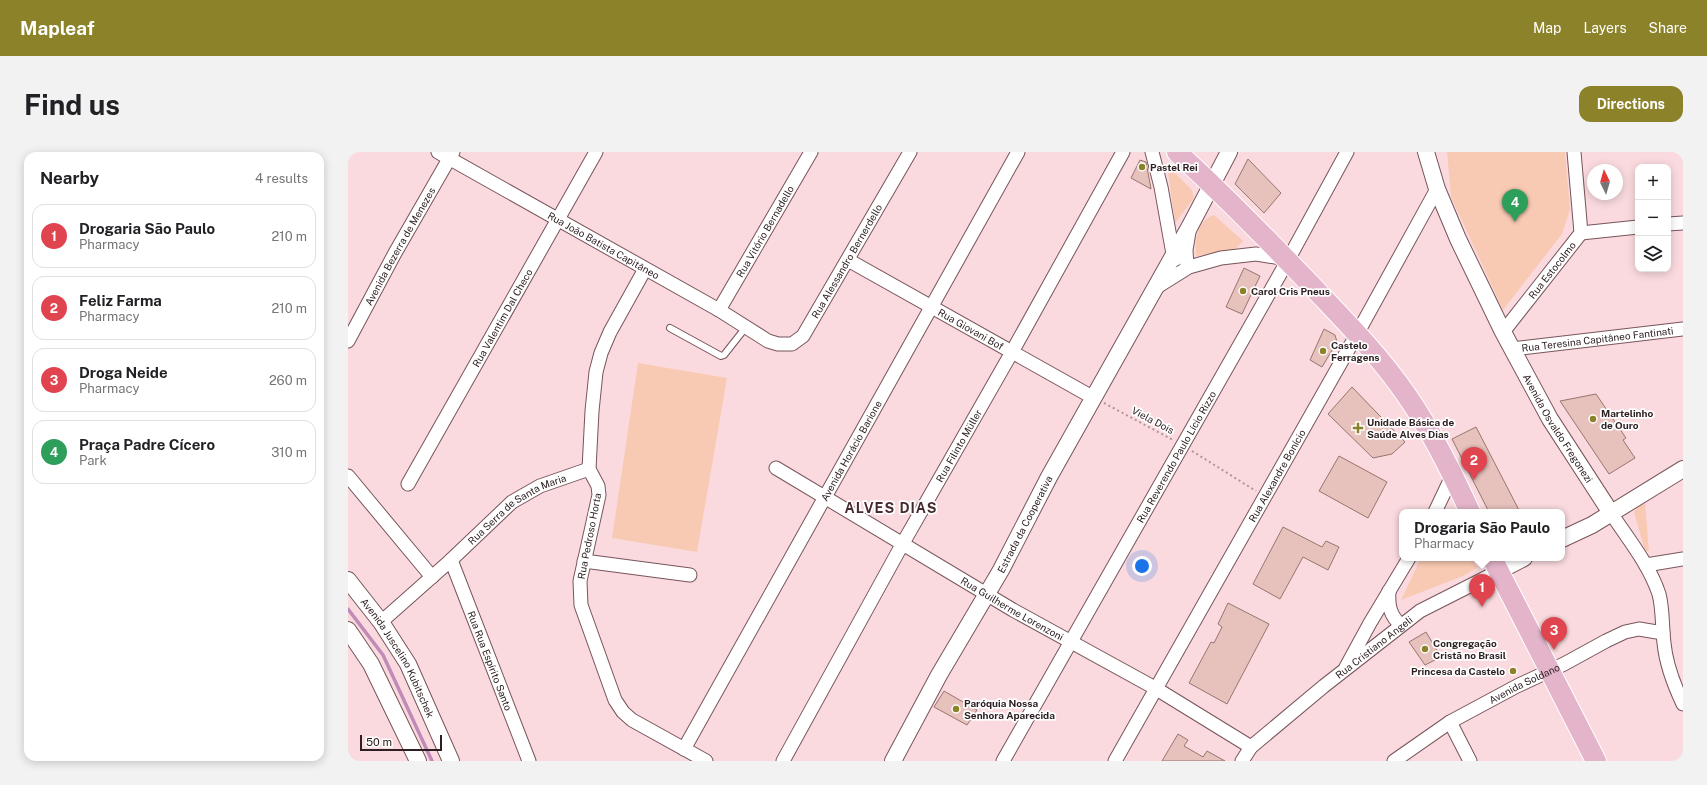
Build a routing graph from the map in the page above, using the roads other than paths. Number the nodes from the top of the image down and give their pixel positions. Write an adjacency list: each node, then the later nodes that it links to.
1 (596, 152): 15 (street, Rua Valentim Dal Checo)
2 (811, 152): 28 (street, Rua Vitório Bernadello)
3 (910, 152): 22 (street, Rua Alessandro Bernerdello)
4 (1018, 152): 27 (street, Avenida Horácio Barione)
5 (1123, 152): 37 (street, Rua Filinto Müller)
6 (1152, 152): 21 (street)
7 (1177, 152): 13 (main road)
8 (1229, 152): 13 (street, Estrada da Cooperativa)
9 (1426, 152): 14 (street, Avenida Osvaldo Fregonezi)
10 (1574, 152): 20 (street, Rua Estocolmo)
11 (1346, 153): 23 (street, Rua Reverendo Paulo Lício Rizzo)
12 (447, 154): 15 (street, Rua João Batista Capitâneo); 34 (street, Avenida Bezerra de Menezes)
13 (1211, 184): 18 (street, Estrada da Cooperativa); 23 (main road)
14 (1437, 189): 32 (street, Avenida Osvaldo Fregonezi); 33 (street, Rua Alexandre Bonício)
15 (557, 220): 25 (street, Rua João Batista Capitâneo); 44 (street, Rua Valentim Dal Checo)
16 (1683, 222): 17 (street)
17 (1671, 224)
18 (1190, 226): 21 (street, Estrada da Cooperativa); 24 (street, Estrada da Cooperativa)
19 (1635, 227): 20 (street)
20 (1581, 234): 32 (street, Rua Estocolmo)
21 (1173, 254): 24 (street); 26 (street, Estrada da Cooperativa)
22 (848, 260): 27 (street, Rua Giovani Bof); 35 (street, Rua Alessandro Bernerdello)
23 (1288, 260): 24 (street); 33 (main road); 67 (street, Rua Reverendo Paulo Lício Rizzo)
24 (1188, 266): 26 (street, Estrada da Cooperativa)
25 (645, 269): 28 (street, Rua João Batista Capitâneo); 40 (street)
26 (1156, 287): 38 (street, Estrada da Cooperativa)
27 (931, 307): 37 (street, Rua Giovani Bof); 45 (street, Avenida Horácio Barione)
28 (720, 310): 29 (street, Rua João Batista Capitâneo)
29 (746, 327): 30 (lane); 35 (street, Rua João Batista Capitâneo)
30 (670, 328)
31 (1683, 329): 36 (street, Rua Teresina Capitâneo Fantinati)
32 (1503, 332): 36 (street, Avenida Osvaldo Fregonezi)
33 (1357, 334): 42 (main road); 71 (street, Rua Alexandre Bonício)
34 (348, 341)
35 (768, 341)
36 (1512, 349): 48 (street, Avenida Osvaldo Fregonezi)
37 (1012, 352): 38 (street, Rua Giovani Bof); 50 (street, Rua Filinto Müller)
38 (1094, 398): 62 (street, Estrada da Cooperativa)
39 (776, 468): 45 (street, Rua Guilherme Lorenzoni)
40 (589, 469): 52 (street, Rua Serra de Santa Maria); 53 (street, Rua Pedroso Horta)
41 (1683, 470): 48 (street)
42 (1453, 474): 46 (street); 47 (main road)
43 (348, 476): 59 (street)
44 (408, 484)
45 (825, 497): 50 (street, Rua Guilherme Lorenzoni); 75 (street, Avenida Horácio Barione)
46 (1436, 509)
47 (1469, 509)
48 (1611, 513): 49 (street); 57 (street, Avenida Osvaldo Fregonezi)
49 (1565, 538)
50 (903, 543): 62 (street, Rua Guilherme Lorenzoni); 80 (street, Rua Filinto Müller)
51 (1683, 559): 57 (street)
52 (451, 560): 59 (street, Rua Serra de Santa Maria); 78 (street, Rua Rua Espírito Santo)
53 (584, 561): 58 (street); 75 (street, Rua Pedroso Horta)
54 (1407, 561): 61 (street)
55 (1512, 561): 56 (street, Rua Cristiano Angeli)
56 (1496, 565): 64 (street, Rua Cristiano Angeli); 69 (main road)
57 (1646, 565): 66 (street, Avenida Osvaldo Fregonezi)
58 (690, 575)
59 (432, 577): 63 (street, Rua Serra de Santa Maria)
60 (348, 580): 63 (street, Avenida Juscelino Kubitschek)
61 (1389, 591): 64 (street); 68 (street)
62 (987, 593): 67 (street, Rua Guilherme Lorenzoni); 81 (street, Estrada da Cooperativa)
63 (381, 622): 77 (street, Avenida Juscelino Kubitschek)
64 (1401, 625): 68 (street, Rua Cristiano Angeli)
65 (348, 630): 76 (street)
66 (1663, 633): 69 (street, Avenida Soldano); 70 (street, Avenida Osvaldo Fregonezi)
67 (1073, 641): 71 (street, Rua Guilherme Lorenzoni); 82 (street, Rua Reverendo Paulo Lício Rizzo)
68 (1344, 670): 74 (street, Rua Cristiano Angeli)
69 (1550, 670): 73 (street, Avenida Soldano); 87 (main road)
70 (1678, 679): 72 (street, Avenida Osvaldo Fregonezi)
71 (1155, 688): 74 (street, Rua Guilherme Lorenzoni); 83 (street, Rua Alexandre Bonício)
72 (1683, 704)
73 (1450, 722): 85 (street, Avenida Soldano); 86 (street)
74 (1251, 746): 84 (street, Rua Cristiano Angeli)
75 (684, 749): 79 (street, Rua Pedroso Horta)
76 (418, 761)
77 (451, 761)
78 (529, 761)
79 (706, 761)
80 (783, 761)
81 (893, 761)
82 (1003, 761)
83 (1115, 761)
84 (1242, 761)
85 (1394, 761)
86 (1470, 761)
87 (1596, 761)

